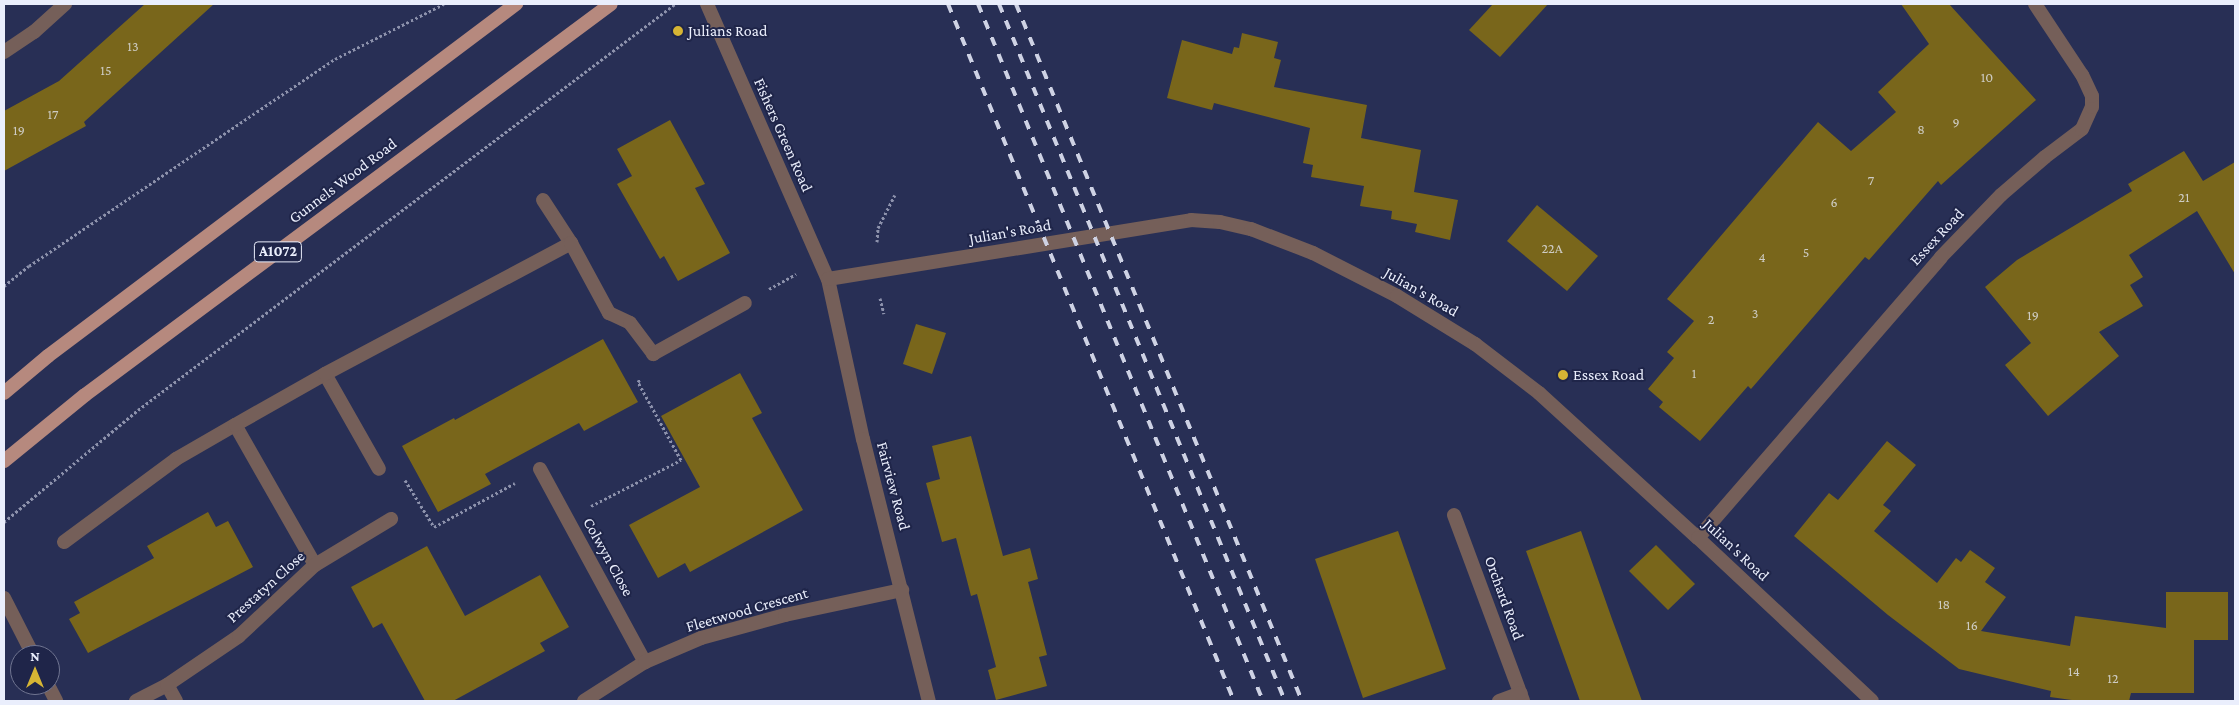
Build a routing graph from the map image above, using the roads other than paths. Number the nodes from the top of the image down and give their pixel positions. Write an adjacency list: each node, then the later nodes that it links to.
1 (65, 4): 6 (street)
2 (516, 4): 12 (main road)
3 (611, 4): 14 (main road, Gunnels Wood Road / A1072)
4 (707, 4): 9 (street, Fishers Green Road)
5 (2035, 4): 19 (street, Essex Road)
6 (4, 52)
7 (542, 200): 8 (street)
8 (570, 243): 10 (street); 11 (street)
9 (828, 279): 19 (street, Julian's Road); 22 (street, Fairview Road)
10 (744, 304)
11 (324, 374): 13 (street); 15 (street)
12 (4, 393)
13 (235, 425): 20 (street); 21 (street)
14 (4, 461)
15 (378, 468)
16 (540, 469): 25 (street, Colwyn Close)
17 (1454, 514): 27 (street, Orchard Road)
18 (391, 519): 21 (street, Prestatyn Close)
19 (1698, 538): 33 (street, Julian's Road)
20 (64, 542)
21 (315, 565): 26 (street, Prestatyn Close)
22 (902, 590): 25 (street, Fleetwood Crescent); 31 (street, Fairview Road)
23 (4, 598): 24 (street)
24 (28, 645)
25 (645, 662): 30 (street, Fleetwood Crescent)
26 (167, 685): 28 (street, Prestatyn Close); 29 (street)
27 (1522, 697): 32 (street, Orchard Road)
28 (136, 701)
29 (176, 701)
30 (584, 701)
31 (930, 701)
32 (1499, 701)
33 (1872, 701)

